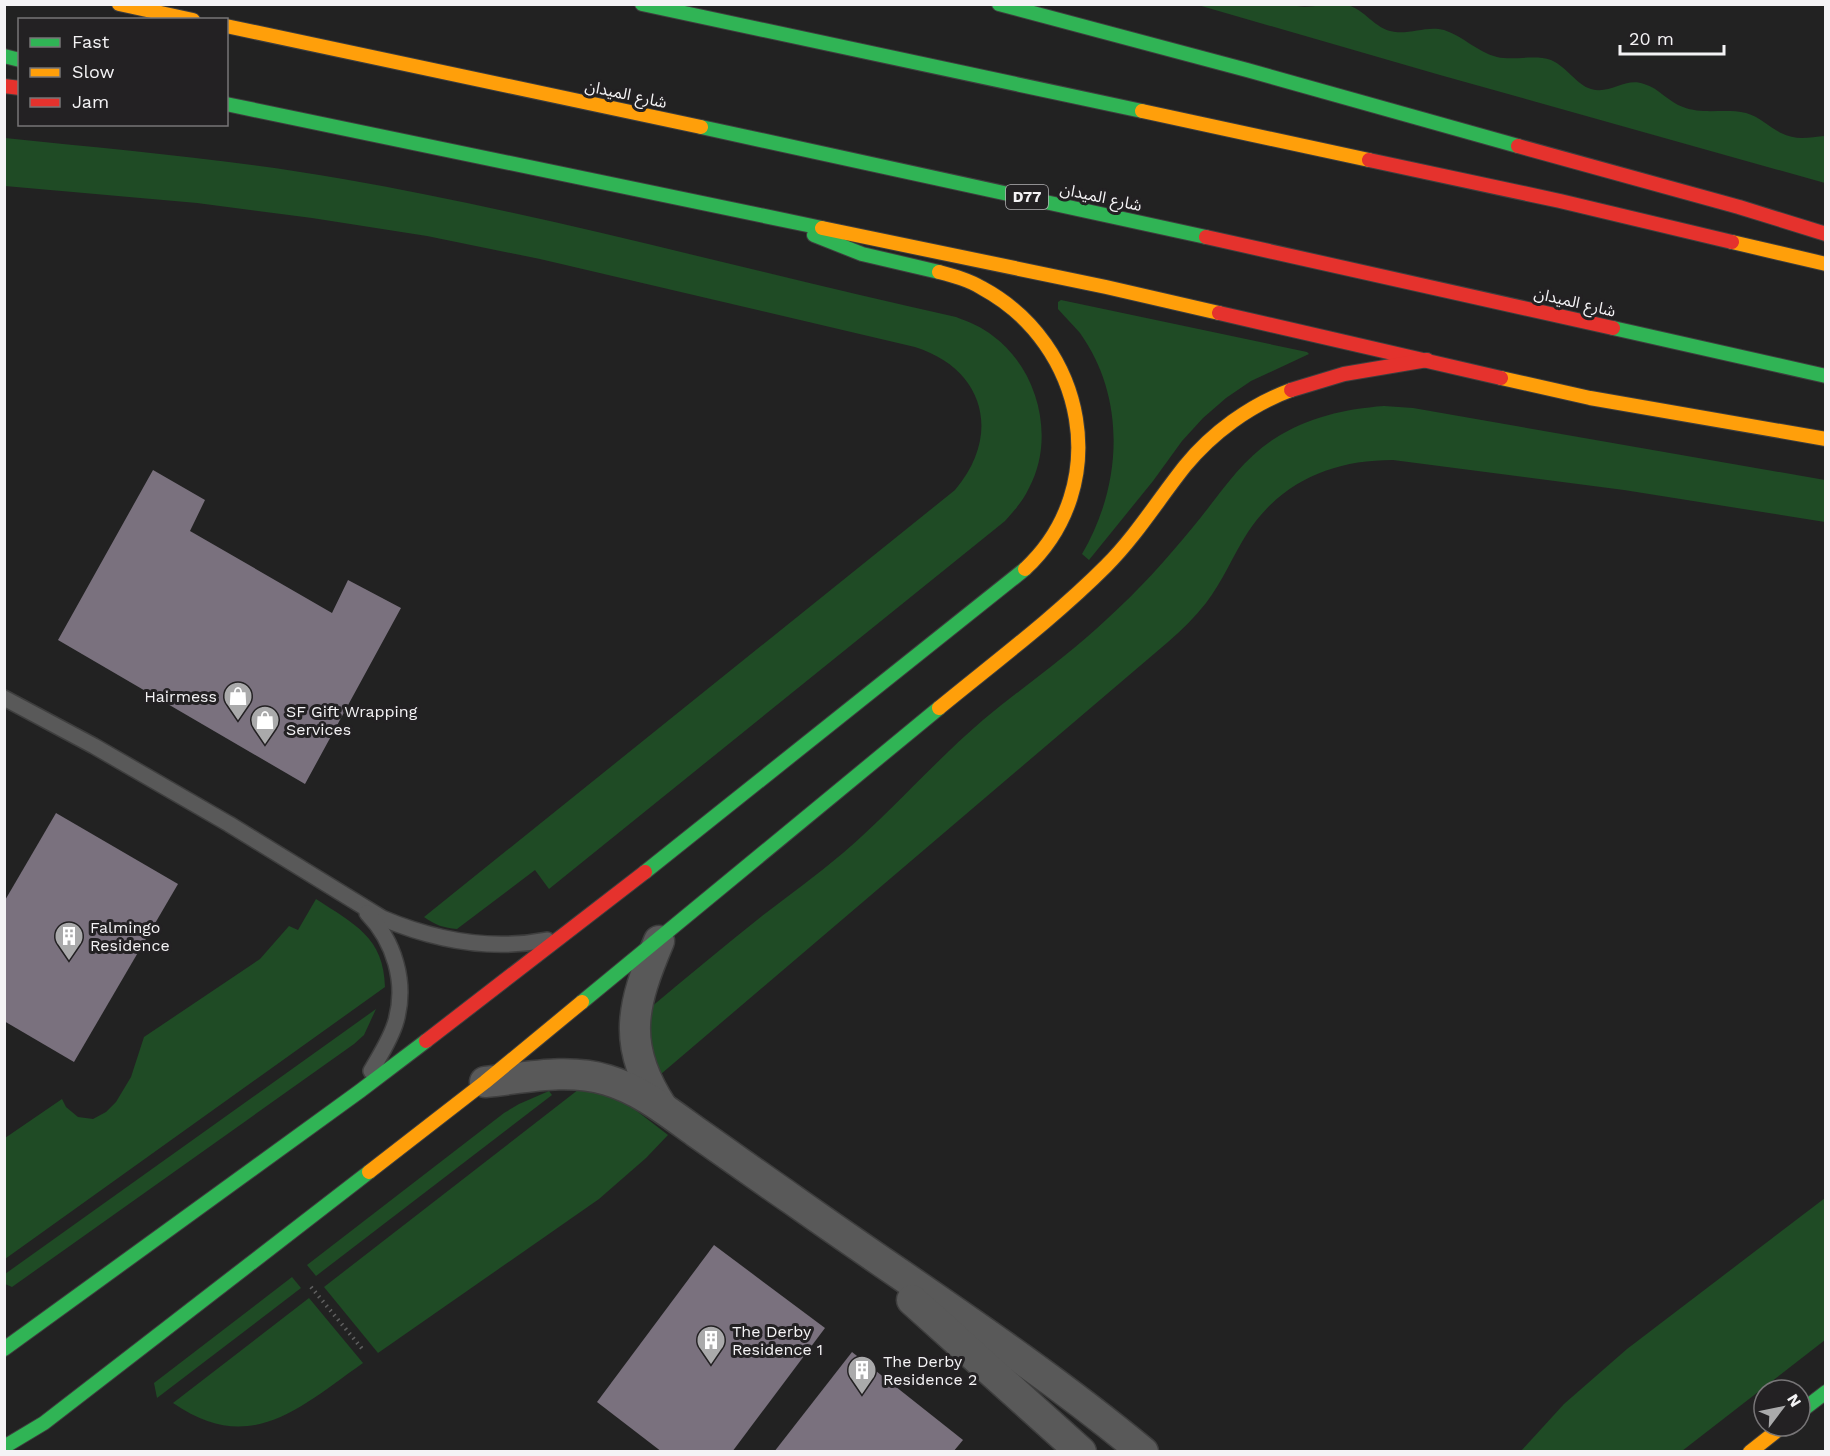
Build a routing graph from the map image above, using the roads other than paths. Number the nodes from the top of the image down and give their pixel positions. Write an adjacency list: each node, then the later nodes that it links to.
1 (119, 4): 4 (main road)
2 (642, 4): 9 (main road)
3 (999, 4): 8 (main road)
4 (184, 18)
5 (228, 26): 11 (main road, شارع الميدان / D77)
6 (228, 104): 7 (main road)
7 (782, 220): 10 (main road); 15 (main road)
8 (1826, 234)
9 (1826, 264)
10 (1427, 360): 12 (main road); 16 (main road)
11 (1826, 375)
12 (1826, 440)
13 (4, 698): 14 (lane)
14 (360, 906): 15 (lane); 18 (lane)
15 (564, 936): 18 (main road)
16 (659, 941): 17 (main road); 19 (street)
17 (485, 1082): 19 (street); 25 (main road)
18 (360, 1091): 21 (main road)
19 (664, 1109): 20 (street)
20 (847, 1238): 26 (street); 27 (street)
21 (4, 1349)
22 (1826, 1392): 23 (main road)
23 (1812, 1403)
24 (1767, 1438): 28 (main road)
25 (4, 1447)
26 (1081, 1452)
27 (1143, 1452)
28 (1750, 1452)

